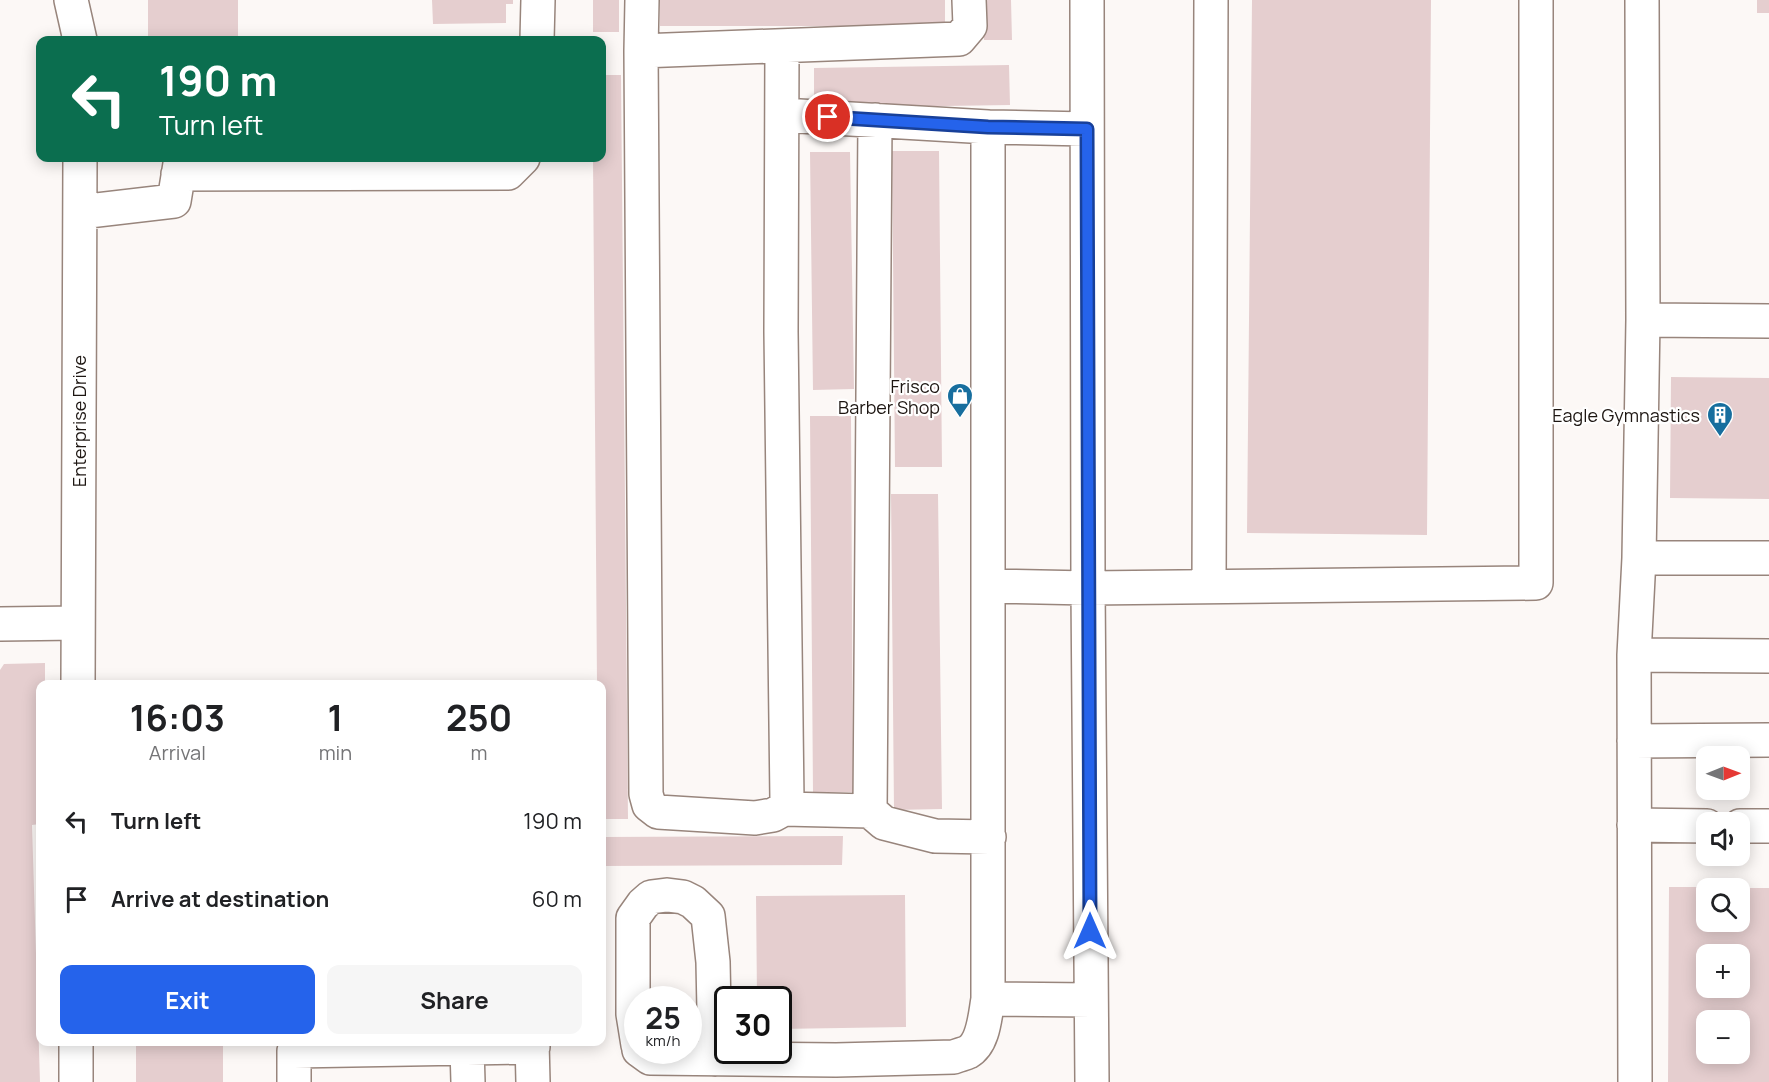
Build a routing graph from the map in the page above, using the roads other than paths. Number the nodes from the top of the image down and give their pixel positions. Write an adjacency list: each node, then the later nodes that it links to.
1 (71, 0): 9 (street)
2 (538, 0): 10 (street)
3 (642, 0): 12 (street)
4 (969, 0): 11 (street)
5 (1087, 0): 16 (street)
6 (1210, 0): 26 (street)
7 (1536, 0): 26 (street)
8 (1642, 0): 21 (street)
9 (79, 36)
10 (537, 36)
11 (782, 46): 12 (street); 13 (street)
12 (641, 51): 35 (street)
13 (782, 115): 14 (street); 35 (street)
14 (875, 120): 15 (street); 36 (street)
15 (988, 127): 16 (street); 25 (street)
16 (1087, 129): 27 (street)
17 (80, 162): 20 (street, Enterprise Drive)
18 (519, 162): 19 (street)
19 (180, 166): 20 (street)
20 (80, 212): 28 (street, Enterprise Drive)
21 (1643, 320): 22 (street); 23 (street)
22 (1769, 321)
23 (1639, 558): 24 (street); 30 (street)
24 (1769, 558)
25 (988, 586): 27 (street); 41 (street)
26 (1209, 586): 27 (street)
27 (1088, 588): 44 (street)
28 (78, 623): 29 (street); 32 (street, Enterprise Drive)
29 (0, 624)
30 (1634, 655): 31 (street); 34 (street)
31 (1769, 656)
32 (78, 680)
33 (1769, 740): 34 (street)
34 (1634, 741): 37 (street)
35 (784, 809): 36 (street)
36 (870, 811): 41 (street)
37 (1634, 825): 38 (street); 56 (street)
38 (1696, 826)
39 (1750, 826): 40 (street)
40 (1769, 826)
41 (988, 837): 43 (street)
42 (633, 986): 45 (street)
43 (988, 999): 44 (street); 51 (street)
44 (1091, 1000): 55 (street)
45 (714, 1010)
46 (76, 1046): 52 (street)
47 (500, 1046): 49 (street)
48 (532, 1046): 54 (street)
49 (467, 1048): 50 (street); 53 (street)
50 (294, 1058)
51 (792, 1060)
52 (76, 1082)
53 (468, 1082)
54 (533, 1082)
55 (1092, 1082)
56 (1635, 1082)

